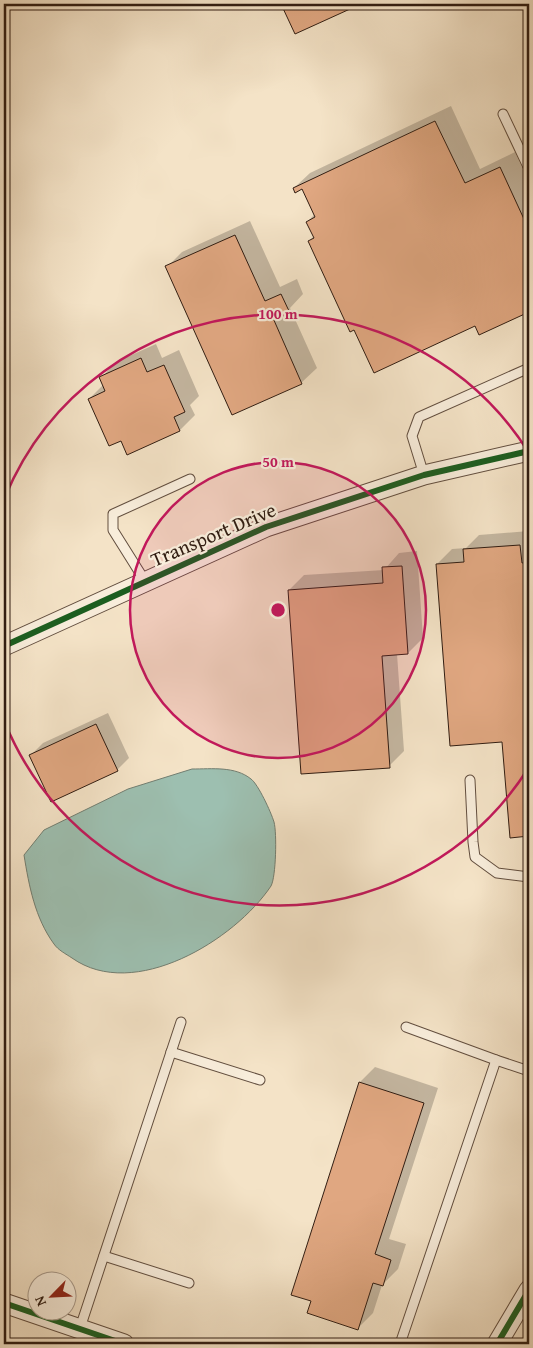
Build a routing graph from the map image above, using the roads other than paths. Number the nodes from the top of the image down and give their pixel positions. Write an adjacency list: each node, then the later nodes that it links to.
1 (503, 114): 2 (lane)
2 (529, 169)
3 (529, 368): 5 (lane)
4 (529, 451): 5 (street, Transport Drive)
5 (424, 475): 7 (street, Transport Drive)
6 (190, 479): 7 (lane)
7 (145, 581): 8 (street, Transport Drive)
8 (4, 646)
9 (470, 780): 10 (lane)
10 (529, 877)
11 (181, 1022): 13 (lane)
12 (406, 1027): 14 (lane)
13 (171, 1052): 16 (lane); 17 (lane)
14 (496, 1060): 15 (lane); 23 (lane)
15 (529, 1070)
16 (260, 1080)
17 (104, 1256): 18 (lane); 21 (lane)
18 (189, 1283)
19 (529, 1290): 24 (street)
20 (4, 1303): 21 (street)
21 (80, 1328): 22 (street)
22 (124, 1344)
23 (400, 1344)
24 (497, 1344)

